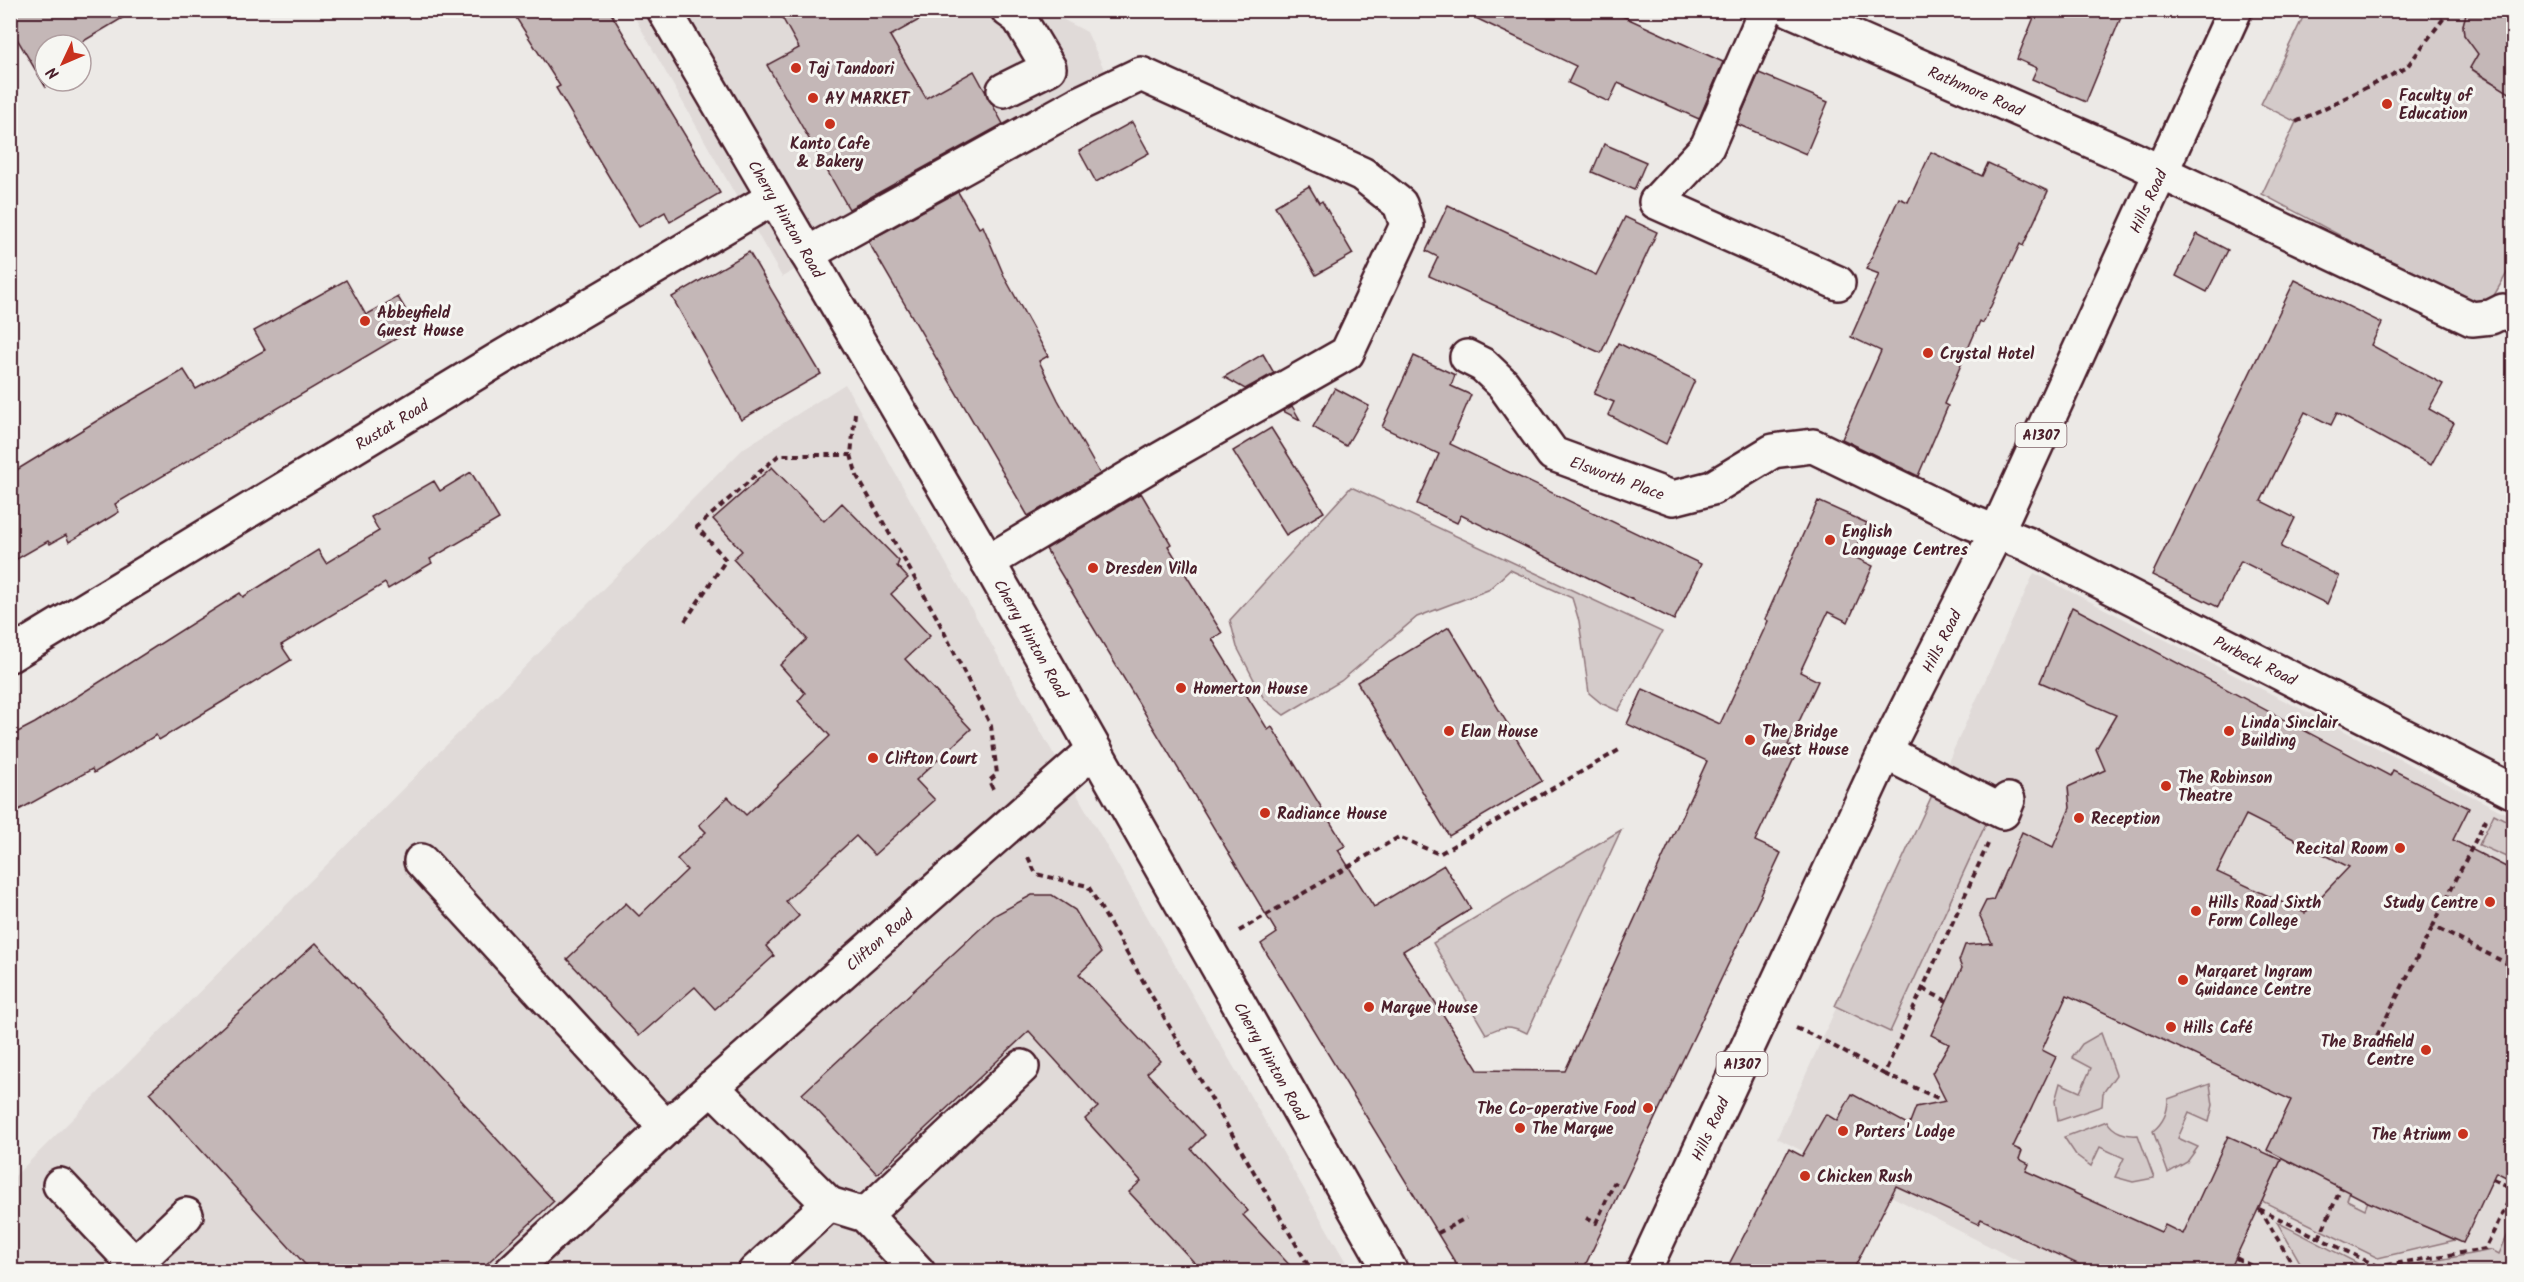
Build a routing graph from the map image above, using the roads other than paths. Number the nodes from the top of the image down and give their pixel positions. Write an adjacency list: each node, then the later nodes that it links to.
1 (664, 10): 8 (street, Cherry Hinton Road)
2 (1008, 10): 6 (street)
3 (1766, 10): 10 (street)
4 (1791, 10): 7 (street, Rathmore Road)
5 (2235, 10): 7 (street, Hills Road / A1307)
6 (1005, 90)
7 (2161, 172): 11 (street, Rathmore Road); 13 (street, Hills Road / A1307)
8 (773, 198): 9 (street, Cherry Hinton Road); 15 (street, Rustat Road)
9 (807, 254): 14 (street, Cherry Hinton Road); 14 (street)
10 (1838, 283)
11 (2514, 316)
12 (1467, 357): 13 (street, Elsworth Place)
13 (1996, 531): 17 (street, Hills Road / A1307); 18 (street, Purbeck Road)
14 (988, 562): 16 (street, Cherry Hinton Road)
15 (10, 655)
16 (1094, 750): 22 (street, Clifton Road); 32 (street, Cherry Hinton Road)
17 (1885, 752): 19 (street); 33 (street, Hills Road / A1307)
18 (2508, 789)
19 (2005, 806)
20 (421, 861): 23 (street)
21 (1022, 1067): 27 (street)
22 (712, 1087): 23 (street, Clifton Road); 25 (street)
23 (666, 1128): 29 (street, Clifton Road)
24 (60, 1185): 28 (street)
25 (830, 1204): 27 (street); 30 (street)
26 (186, 1215): 28 (street)
27 (865, 1215): 31 (street)
28 (139, 1268)
29 (511, 1272)
30 (755, 1272)
31 (918, 1272)
32 (1391, 1272)
33 (1644, 1272)

